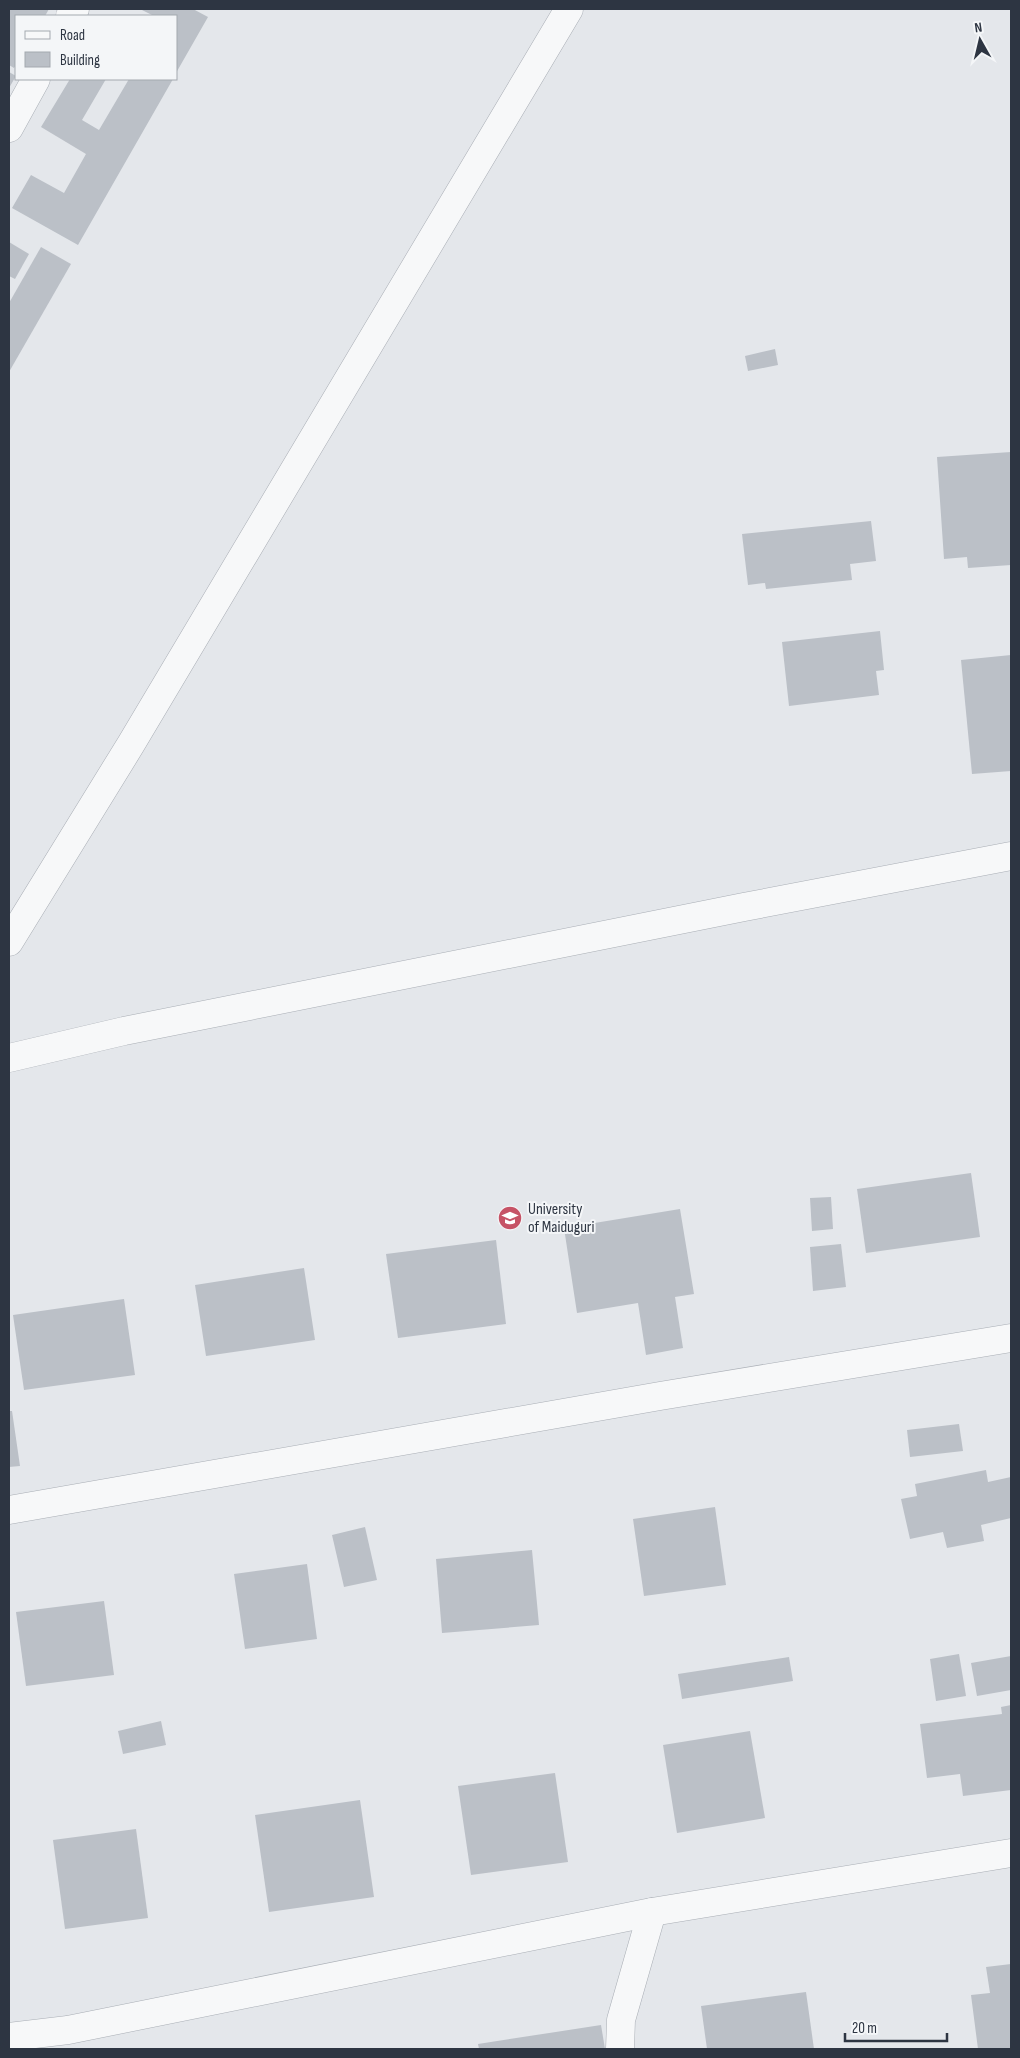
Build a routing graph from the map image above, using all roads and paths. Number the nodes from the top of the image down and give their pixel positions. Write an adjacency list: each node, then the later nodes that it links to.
1 (569, 9): 5 (street)
2 (35, 80): 3 (street)
3 (9, 128)
4 (1011, 856): 6 (street)
5 (9, 942)
6 (9, 1058)
7 (1011, 1338): 8 (street)
8 (9, 1510)
9 (1011, 1853): 10 (street)
10 (652, 1912): 11 (street); 12 (street)
11 (9, 2037)
12 (620, 2049)

